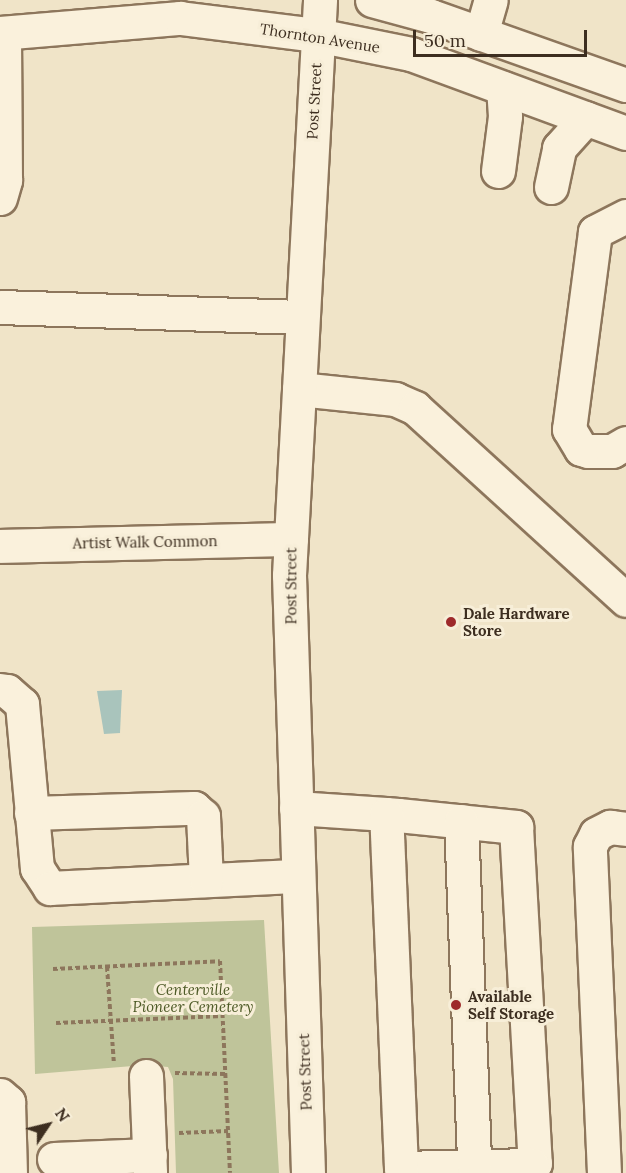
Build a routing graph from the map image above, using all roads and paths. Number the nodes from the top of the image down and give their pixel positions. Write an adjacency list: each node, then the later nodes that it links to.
1 (320, 0): 6 (street, Post Street)
2 (372, 0): 5 (street)
3 (491, 0): 5 (street)
4 (2, 33): 6 (street, Thornton Avenue); 13 (street)
5 (481, 34): 7 (street)
6 (317, 35): 8 (street, Thornton Avenue); 16 (street, Post Street)
7 (626, 85)
8 (503, 88): 9 (street, Thornton Avenue); 11 (street)
9 (586, 118): 10 (street, Thornton Avenue); 12 (street)
10 (626, 133)
11 (498, 171)
12 (551, 187)
13 (0, 198)
14 (626, 216): 18 (street)
15 (0, 307): 16 (street)
16 (302, 317): 17 (street, Post Street)
17 (298, 389): 19 (street, Post Street); 21 (street)
18 (626, 443)
19 (291, 539): 20 (street, Artist Walk Common); 23 (street, Post Street)
20 (0, 546)
21 (626, 600)
22 (0, 690): 24 (street)
23 (296, 807): 25 (street); 28 (street, Post Street)
24 (32, 813): 29 (street); 29 (street)
25 (386, 814): 26 (street); 44 (street)
26 (461, 821): 43 (street); 43 (street)
27 (626, 829): 48 (street)
28 (298, 876): 29 (street); 47 (street, Post Street)
29 (206, 880)
30 (107, 967): 31 (path); 32 (path); 33 (path)
31 (53, 969)
32 (223, 1016): 33 (path); 36 (path)
33 (111, 1021): 34 (path); 35 (path)
34 (56, 1023)
35 (114, 1064)
36 (225, 1074): 37 (path); 39 (path)
37 (161, 1075): 42 (street)
38 (0, 1095): 45 (street)
39 (228, 1131): 40 (path); 46 (path)
40 (179, 1133)
41 (54, 1159): 42 (street)
42 (150, 1164)
43 (474, 1166): 44 (street)
44 (402, 1171)
45 (10, 1173)
46 (230, 1173)
47 (308, 1173)
48 (604, 1173)

